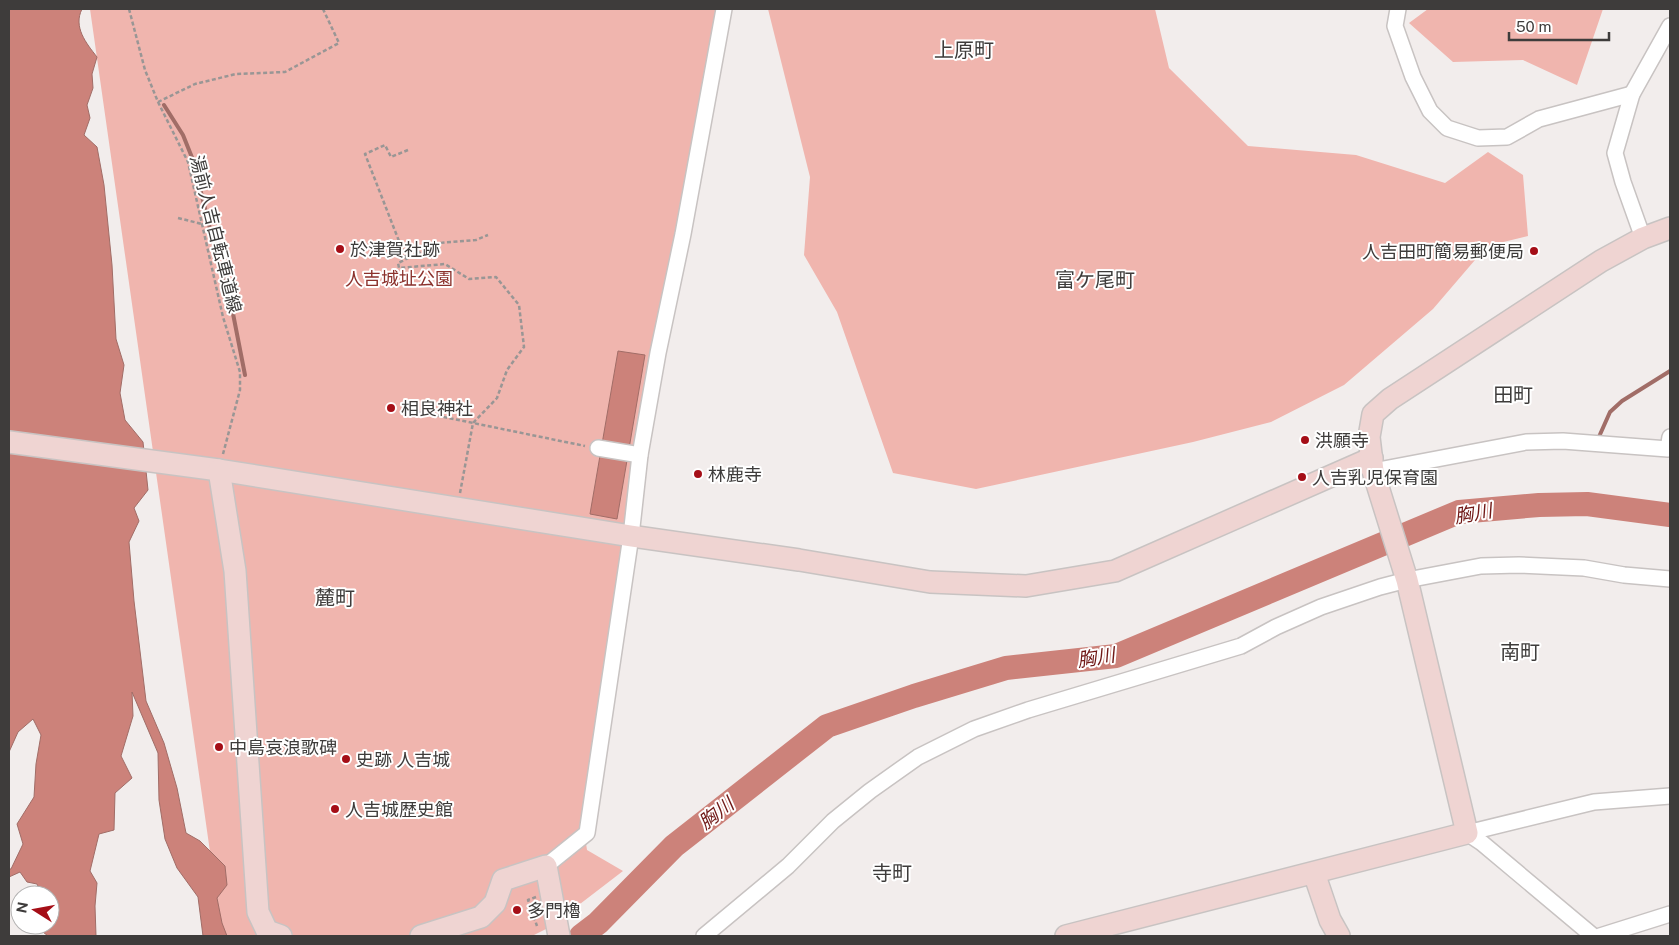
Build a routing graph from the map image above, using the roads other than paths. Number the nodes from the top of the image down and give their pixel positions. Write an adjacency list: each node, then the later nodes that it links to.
1 (724, 9): 10 (street)
2 (1398, 9): 4 (street)
3 (1670, 26): 4 (street)
4 (1632, 94): 6 (street)
5 (1670, 228): 6 (street)
6 (1643, 238): 11 (street)
7 (1670, 437): 11 (street)
8 (9, 442): 12 (street)
9 (598, 448): 10 (street)
10 (635, 454): 13 (street)
11 (1372, 465): 13 (street); 14 (street)
12 (219, 470): 13 (street); 21 (street)
13 (631, 536): 18 (street)
14 (1405, 574): 15 (street); 17 (street); 24 (street)
15 (1670, 579)
16 (1670, 796): 17 (street)
17 (1467, 833): 19 (street); 27 (street)
18 (546, 866): 22 (street); 23 (street)
19 (1314, 873): 25 (street); 26 (street)
20 (1670, 914): 28 (street)
21 (281, 936)
22 (422, 936)
23 (559, 936)
24 (704, 936)
25 (1066, 936)
26 (1340, 936)
27 (1593, 936)
28 (1600, 936)

